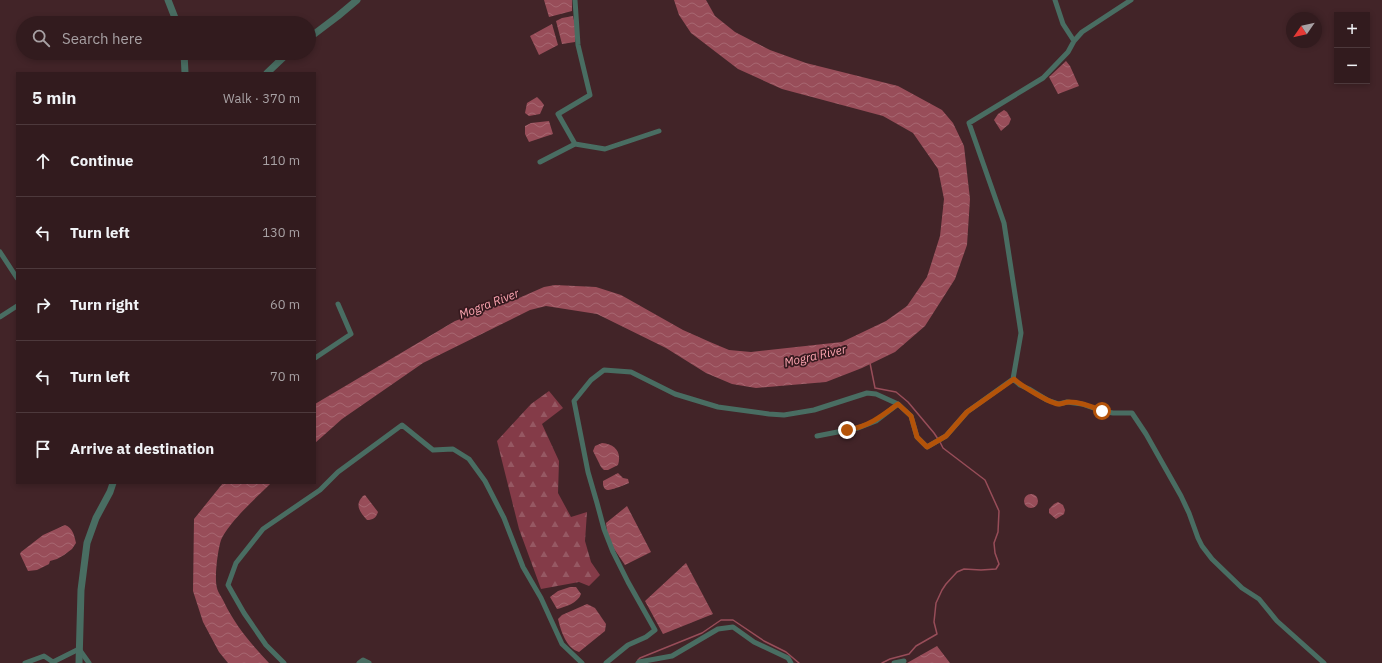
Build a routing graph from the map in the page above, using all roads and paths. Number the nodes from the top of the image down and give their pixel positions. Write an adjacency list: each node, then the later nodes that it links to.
1 (168, 0): 6 (street)
2 (357, 0): 7 (street)
3 (575, 0): 14 (street)
4 (1054, 0): 8 (street)
5 (1131, 0): 8 (street)
6 (174, 16)
7 (316, 33)
8 (1074, 41): 22 (street)
9 (184, 60): 11 (street)
10 (281, 60): 12 (street)
11 (185, 72)
12 (268, 72)
13 (659, 130): 14 (street)
14 (575, 144): 15 (street)
15 (540, 162)
16 (0, 252): 17 (street)
17 (16, 276)
18 (338, 304): 21 (street)
19 (16, 307): 20 (street)
20 (0, 317)
21 (316, 357)
22 (1014, 379): 23 (street); 39 (street)
23 (898, 404): 24 (street); 35 (street)
24 (817, 436)
25 (114, 484): 26 (street)
26 (79, 649): 28 (street); 29 (street); 30 (street)
27 (904, 660): 38 (street)
28 (25, 663)
29 (79, 663)
30 (89, 663)
31 (284, 663): 34 (street)
32 (359, 663): 33 (street)
33 (369, 663)
34 (582, 663)
35 (606, 663)
36 (638, 663): 37 (street)
37 (791, 663)
38 (894, 663)
39 (1324, 663)

